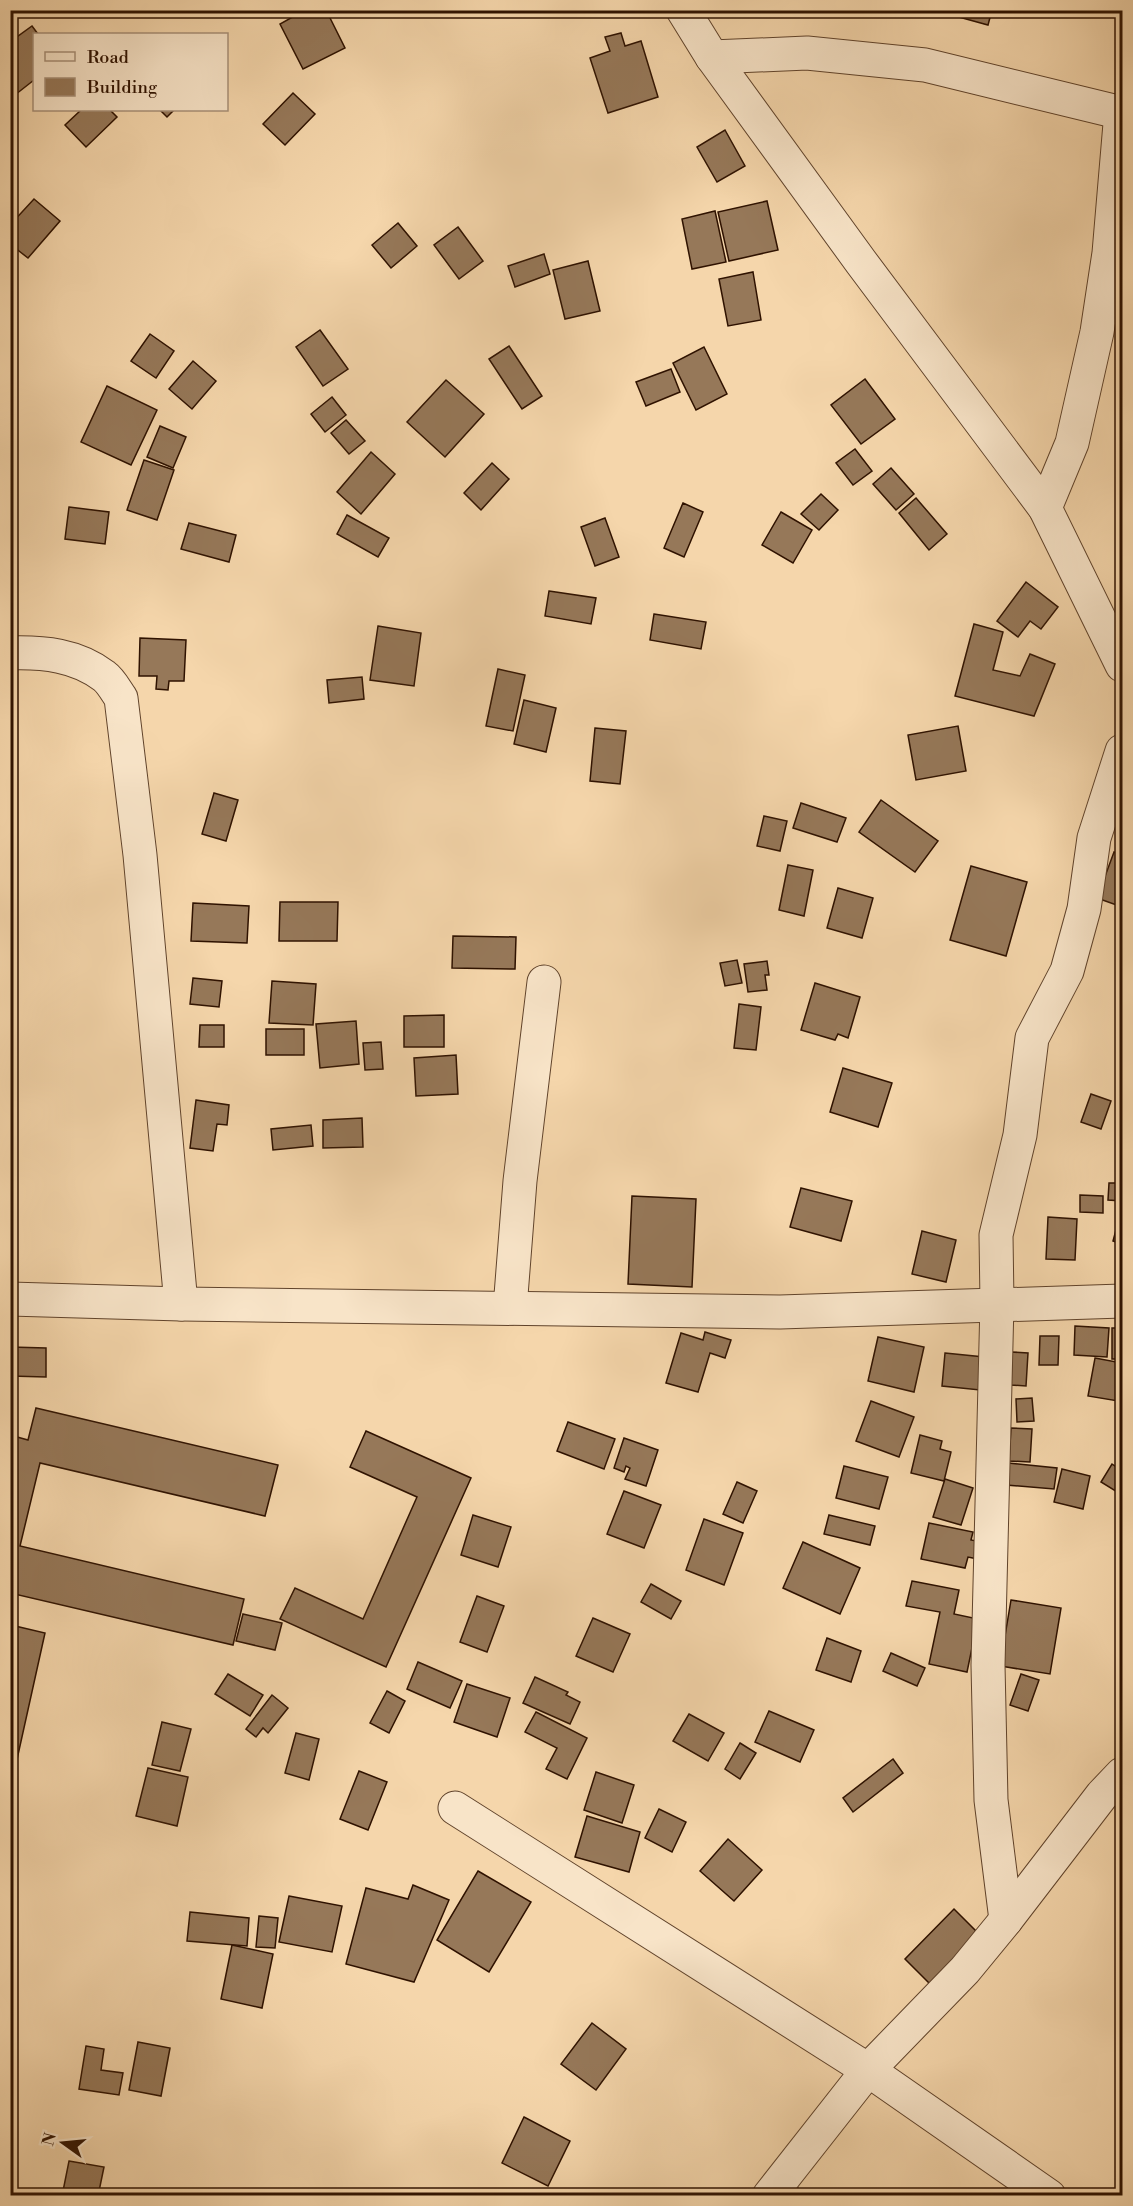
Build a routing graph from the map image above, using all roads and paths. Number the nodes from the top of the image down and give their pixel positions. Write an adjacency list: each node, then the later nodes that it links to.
1 (683, 10): 2 (street)
2 (712, 57): 3 (street); 4 (street)
3 (1122, 112): 4 (street)
4 (1045, 508): 6 (street)
5 (10, 653): 11 (street)
6 (1122, 665)
7 (1122, 751): 12 (street)
8 (544, 982): 13 (street)
9 (10, 1299): 11 (street)
10 (1122, 1301): 12 (street)
11 (181, 1304): 13 (street)
12 (997, 1304): 13 (street); 16 (street)
13 (510, 1308)
14 (1122, 1774): 16 (street)
15 (455, 1808): 17 (street)
16 (1006, 1920): 17 (street)
17 (868, 2070): 18 (street); 19 (street)
18 (769, 2196)
19 (1049, 2196)

